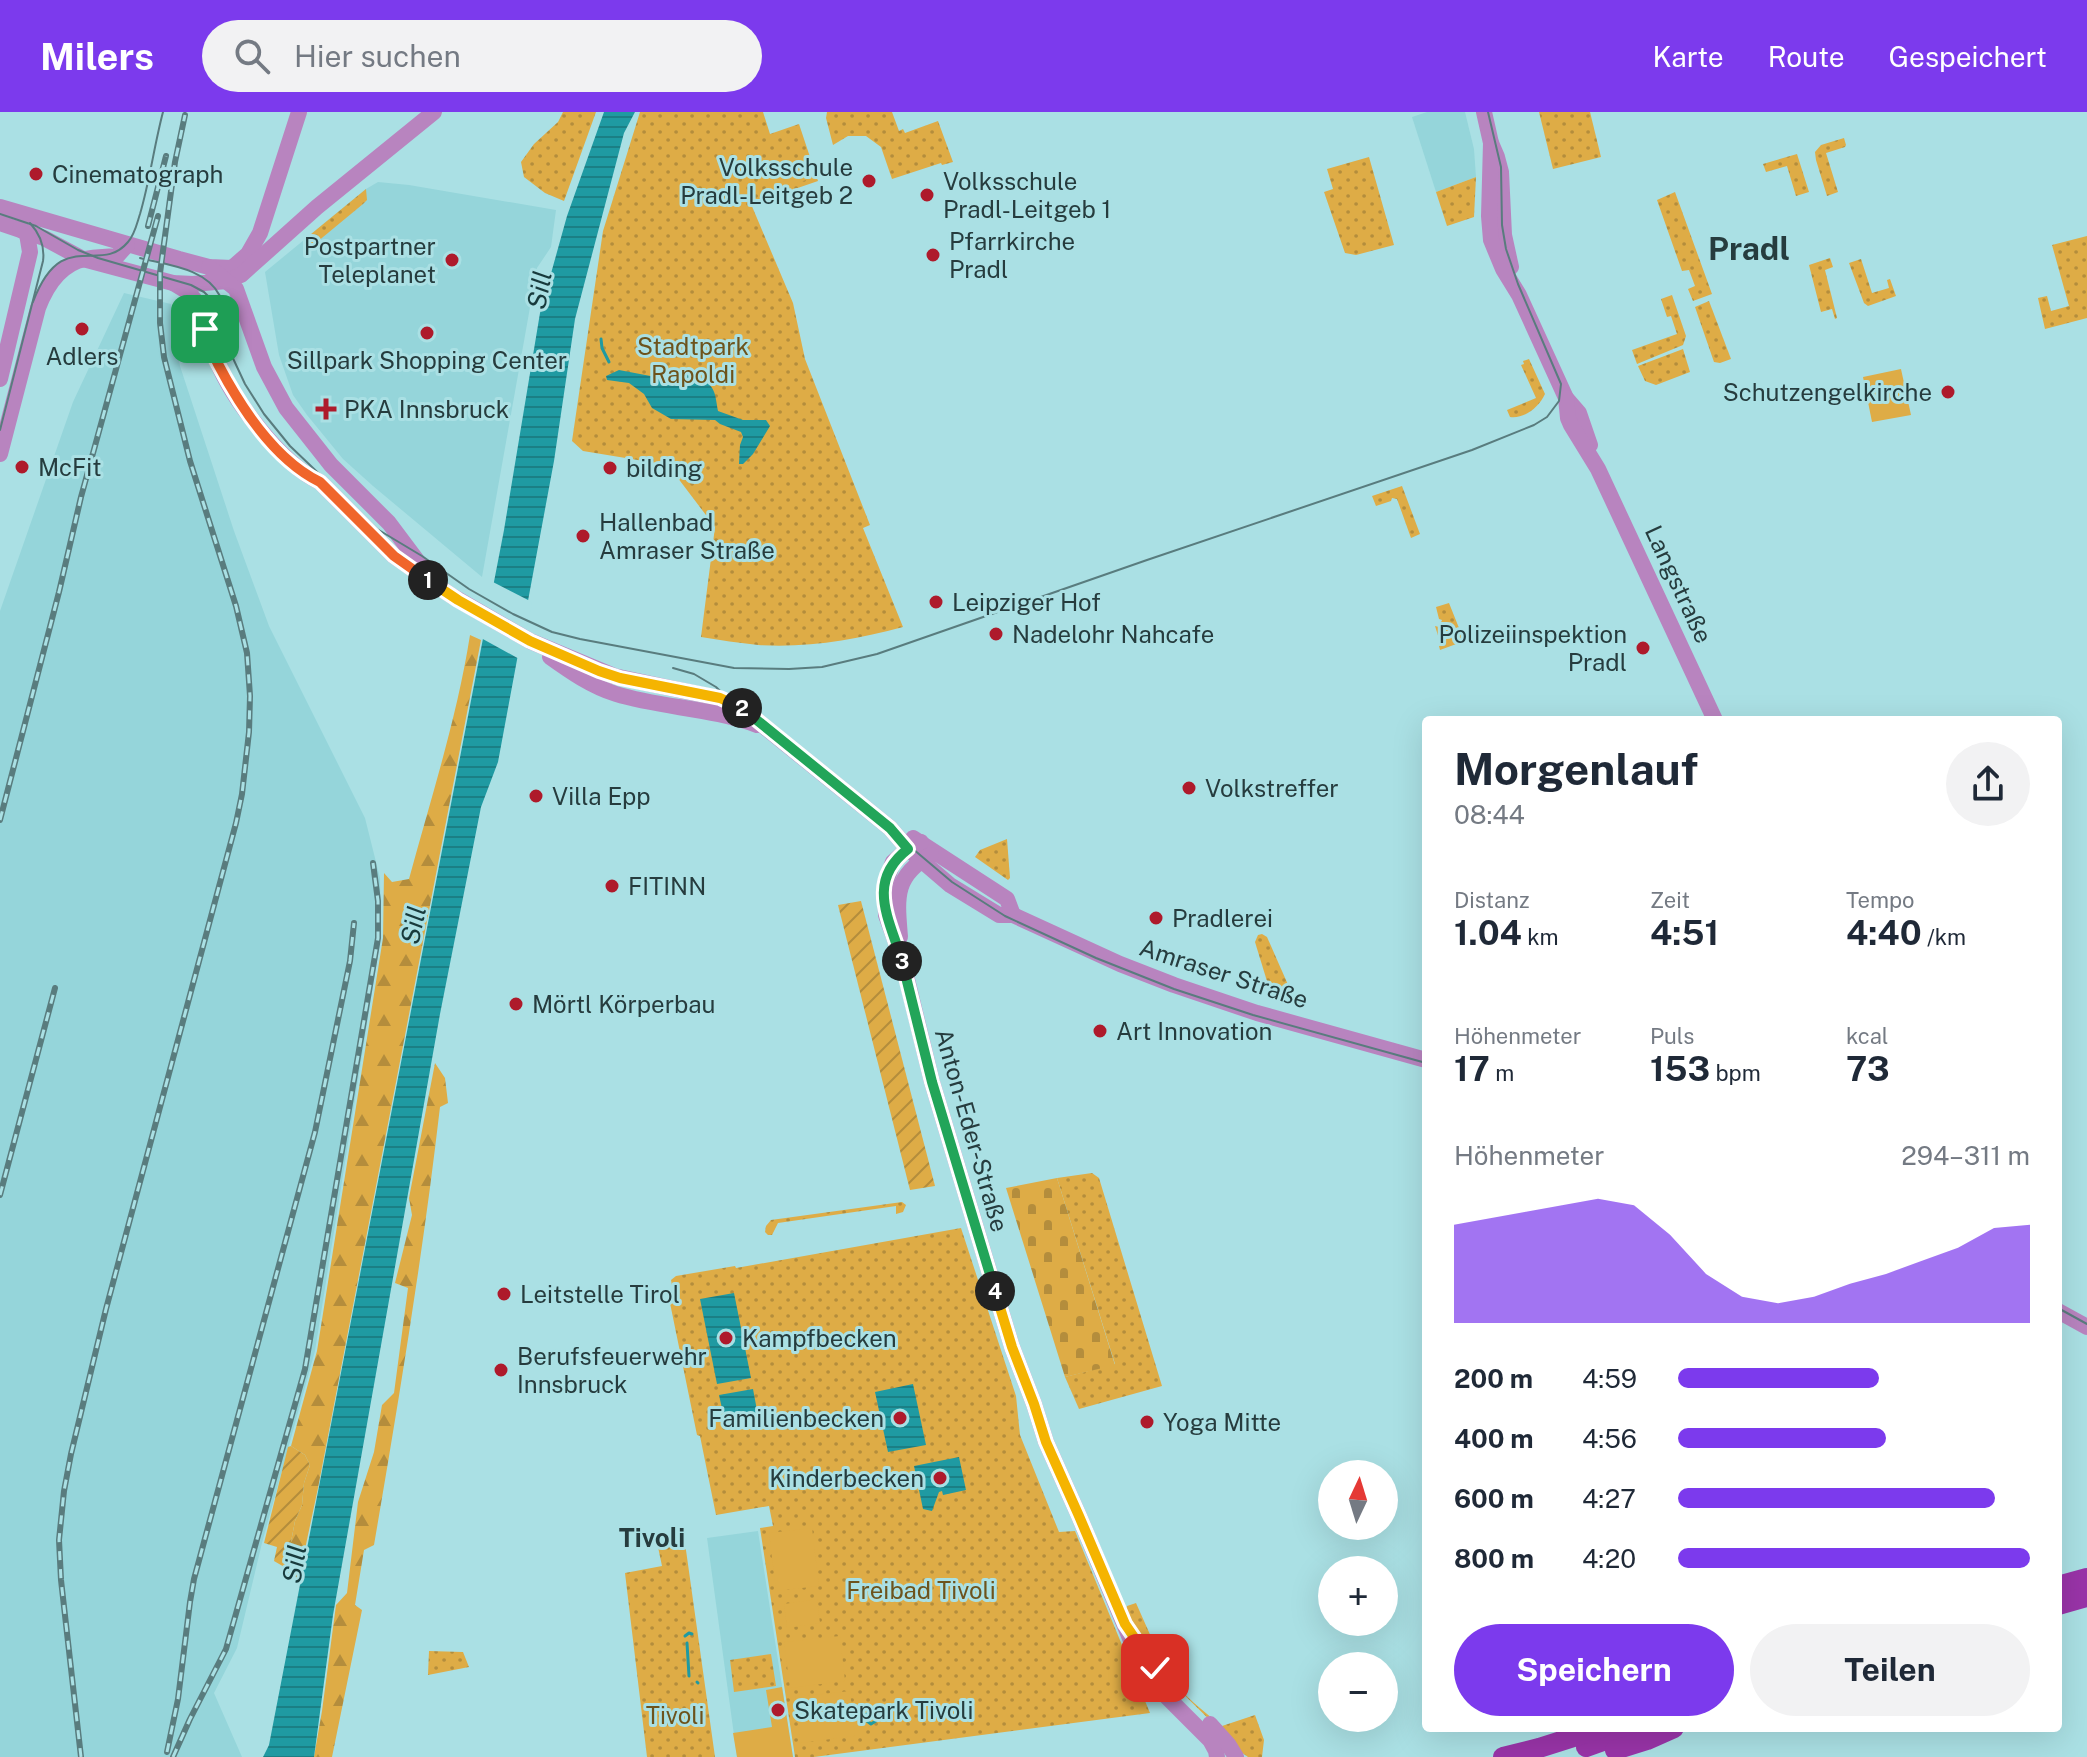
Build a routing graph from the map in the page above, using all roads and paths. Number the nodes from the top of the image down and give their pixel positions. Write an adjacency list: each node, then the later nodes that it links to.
1 (299, 112): 12 (street)
2 (434, 112): 12 (street)
3 (1484, 112): 17 (street, Langstraße)
4 (0, 207): 7 (street)
5 (0, 223): 6 (street)
6 (19, 228): 8 (street); 10 (street)
7 (86, 233): 8 (street); 9 (street)
8 (44, 238): 10 (street); 11 (street)
9 (127, 245): 11 (street); 12 (street)
10 (30, 252): 14 (street)
11 (83, 259): 13 (street); 15 (street)
12 (233, 275): 13 (street); 16 (street)
13 (173, 283): 16 (street)
14 (0, 379)
15 (0, 454)
16 (452, 596): 18 (street, Amraser Straße)
17 (1713, 716)
18 (922, 851): 19 (street, Amraser Straße); 26 (street, Anton-Eder-Straße)
19 (1422, 1059)
20 (2062, 1313): 21 (street)
21 (2087, 1327)
22 (2087, 1578): 23 (main road)
23 (2062, 1585)
24 (2087, 1597): 25 (main road)
25 (2062, 1604)
26 (1125, 1624): 30 (street, Anton-Eder-Straße); 31 (street, Anton-Eder-Straße)
27 (1589, 1732): 32 (main road)
28 (1630, 1732): 33 (main road)
29 (1665, 1732): 34 (main road)
30 (1217, 1757)
31 (1236, 1757)
32 (1503, 1757)
33 (1554, 1757)
34 (1592, 1757)

